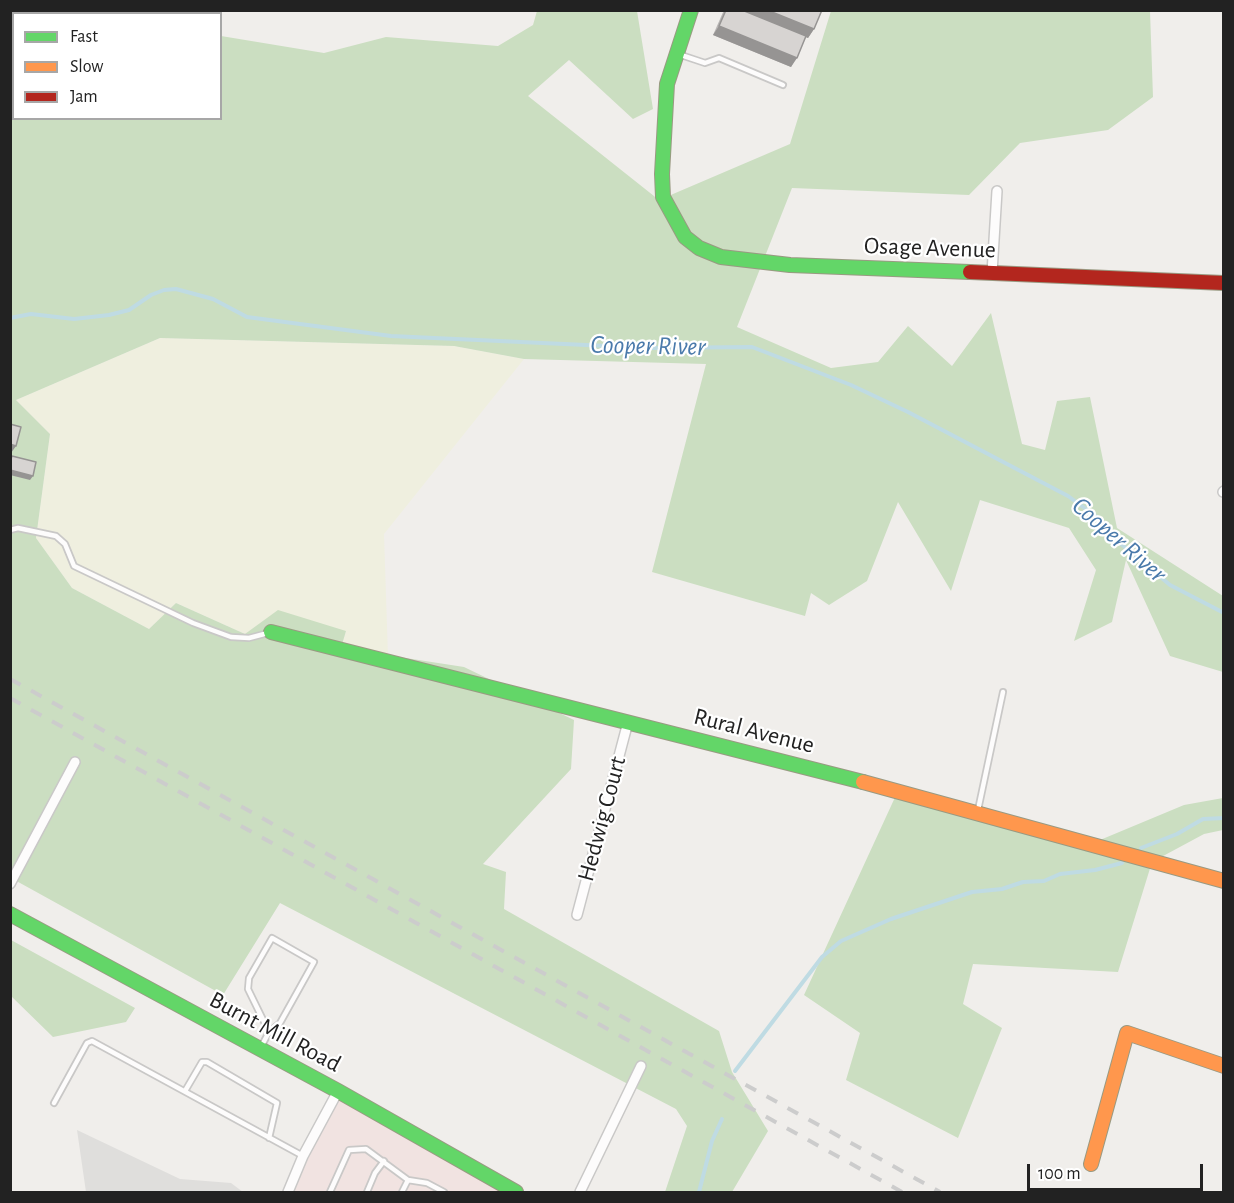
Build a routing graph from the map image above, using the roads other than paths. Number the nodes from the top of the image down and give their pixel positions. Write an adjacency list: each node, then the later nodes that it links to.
1 (691, 10): 2 (street)
2 (676, 53): 3 (lane); 5 (street, Osage Avenue)
3 (783, 85)
4 (997, 191): 5 (street)
5 (992, 273): 6 (street, Osage Avenue)
6 (1224, 283)
7 (10, 530): 8 (lane)
8 (271, 632): 10 (street, Rural Avenue)
9 (1003, 692): 12 (lane)
10 (628, 722): 12 (street, Rural Avenue); 16 (street, Hedwig Court)
11 (75, 762): 14 (street)
12 (977, 813): 13 (street, Rural Avenue)
13 (1224, 881)
14 (10, 884)
15 (10, 914): 18 (street, Burnt Mill Road)
16 (577, 915)
17 (269, 1032): 17 (lane); 18 (lane)
18 (260, 1049): 22 (street, Burnt Mill Road)
19 (641, 1066): 35 (street)
20 (1224, 1066): 27 (street)
21 (185, 1091): 23 (lane); 24 (lane); 24 (lane)
22 (338, 1091): 25 (street); 34 (street, Burnt Mill Road)
23 (54, 1103)
24 (269, 1138): 25 (lane)
25 (303, 1156): 29 (street)
26 (384, 1161): 28 (lane); 30 (lane); 31 (lane)
27 (1091, 1164)
28 (408, 1180): 32 (lane); 33 (lane)
29 (288, 1192)
30 (330, 1192)
31 (367, 1192)
32 (402, 1192)
33 (444, 1192)
34 (516, 1192)
35 (580, 1192)

